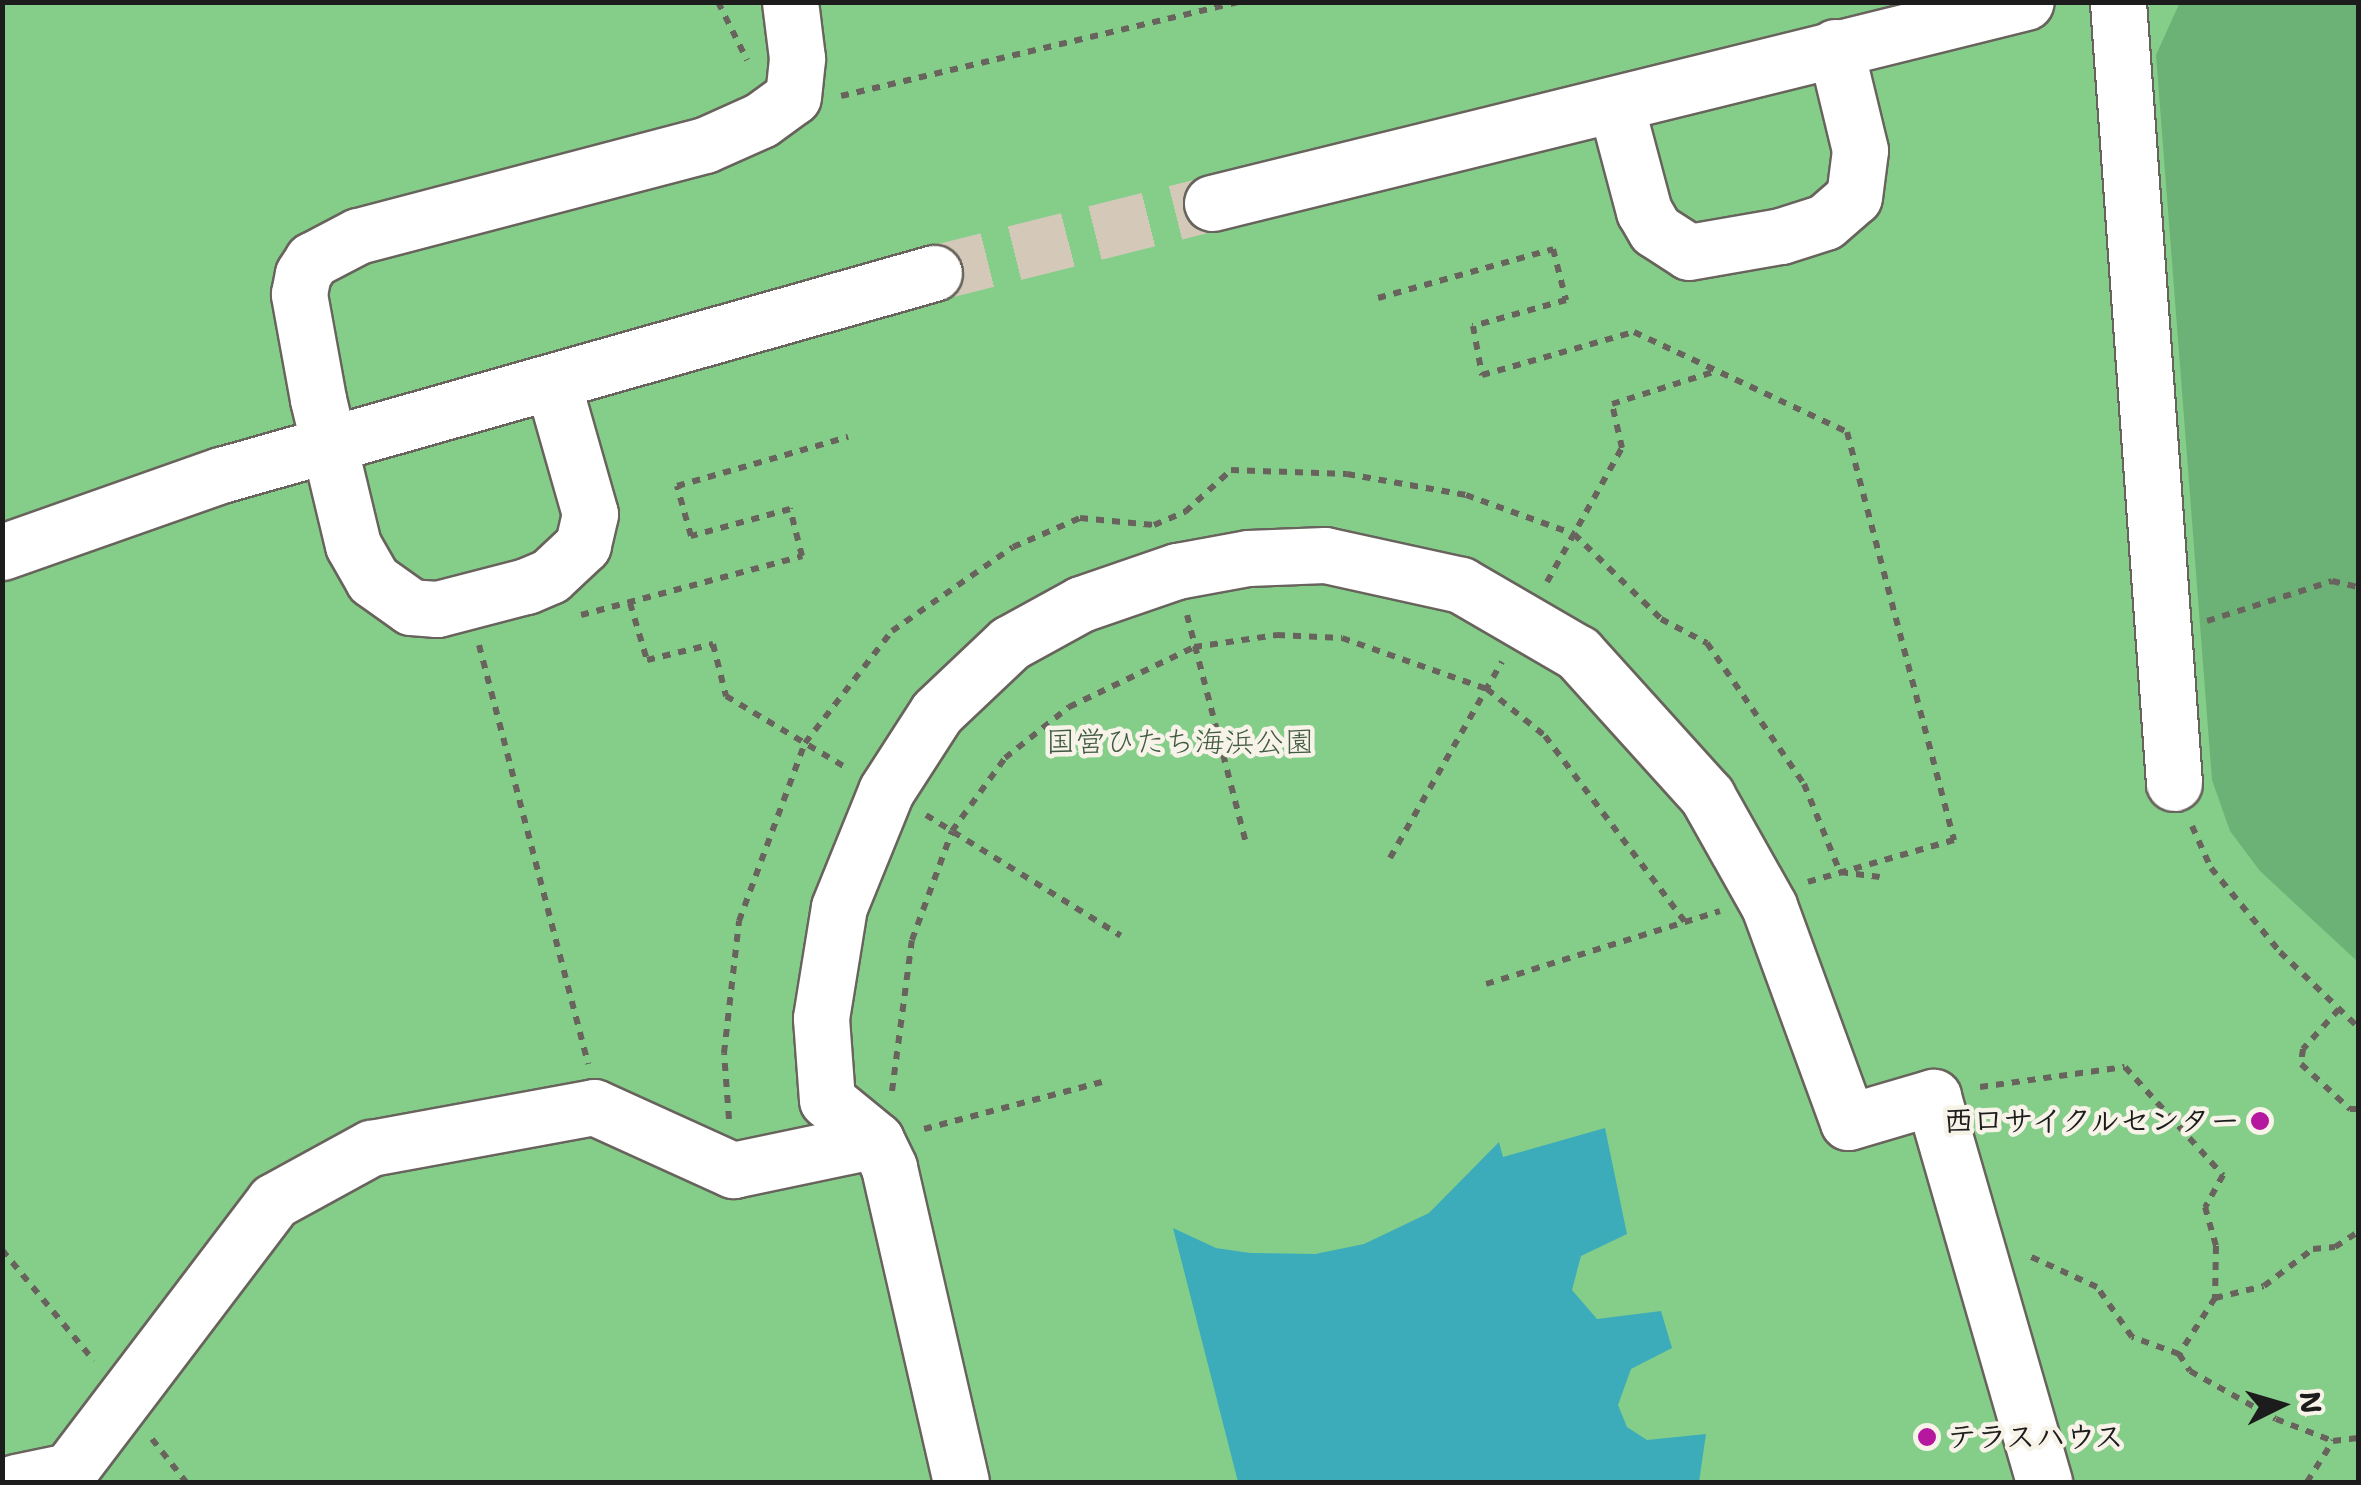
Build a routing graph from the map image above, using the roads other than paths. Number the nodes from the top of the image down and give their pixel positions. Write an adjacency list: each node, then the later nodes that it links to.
1 (790, 2): 9 (street)
2 (2026, 2): 4 (street)
3 (2118, 2): 11 (street)
4 (1835, 47): 5 (street); 5 (street)
5 (1616, 106): 6 (street)
6 (1212, 203)
7 (934, 273): 8 (street)
8 (553, 384): 9 (street); 9 (street)
9 (330, 447): 10 (street)
10 (2, 552)
11 (2174, 783)
12 (876, 1140): 13 (street); 14 (street); 15 (street)
13 (16, 1482)
14 (961, 1482)
15 (2044, 1482)

